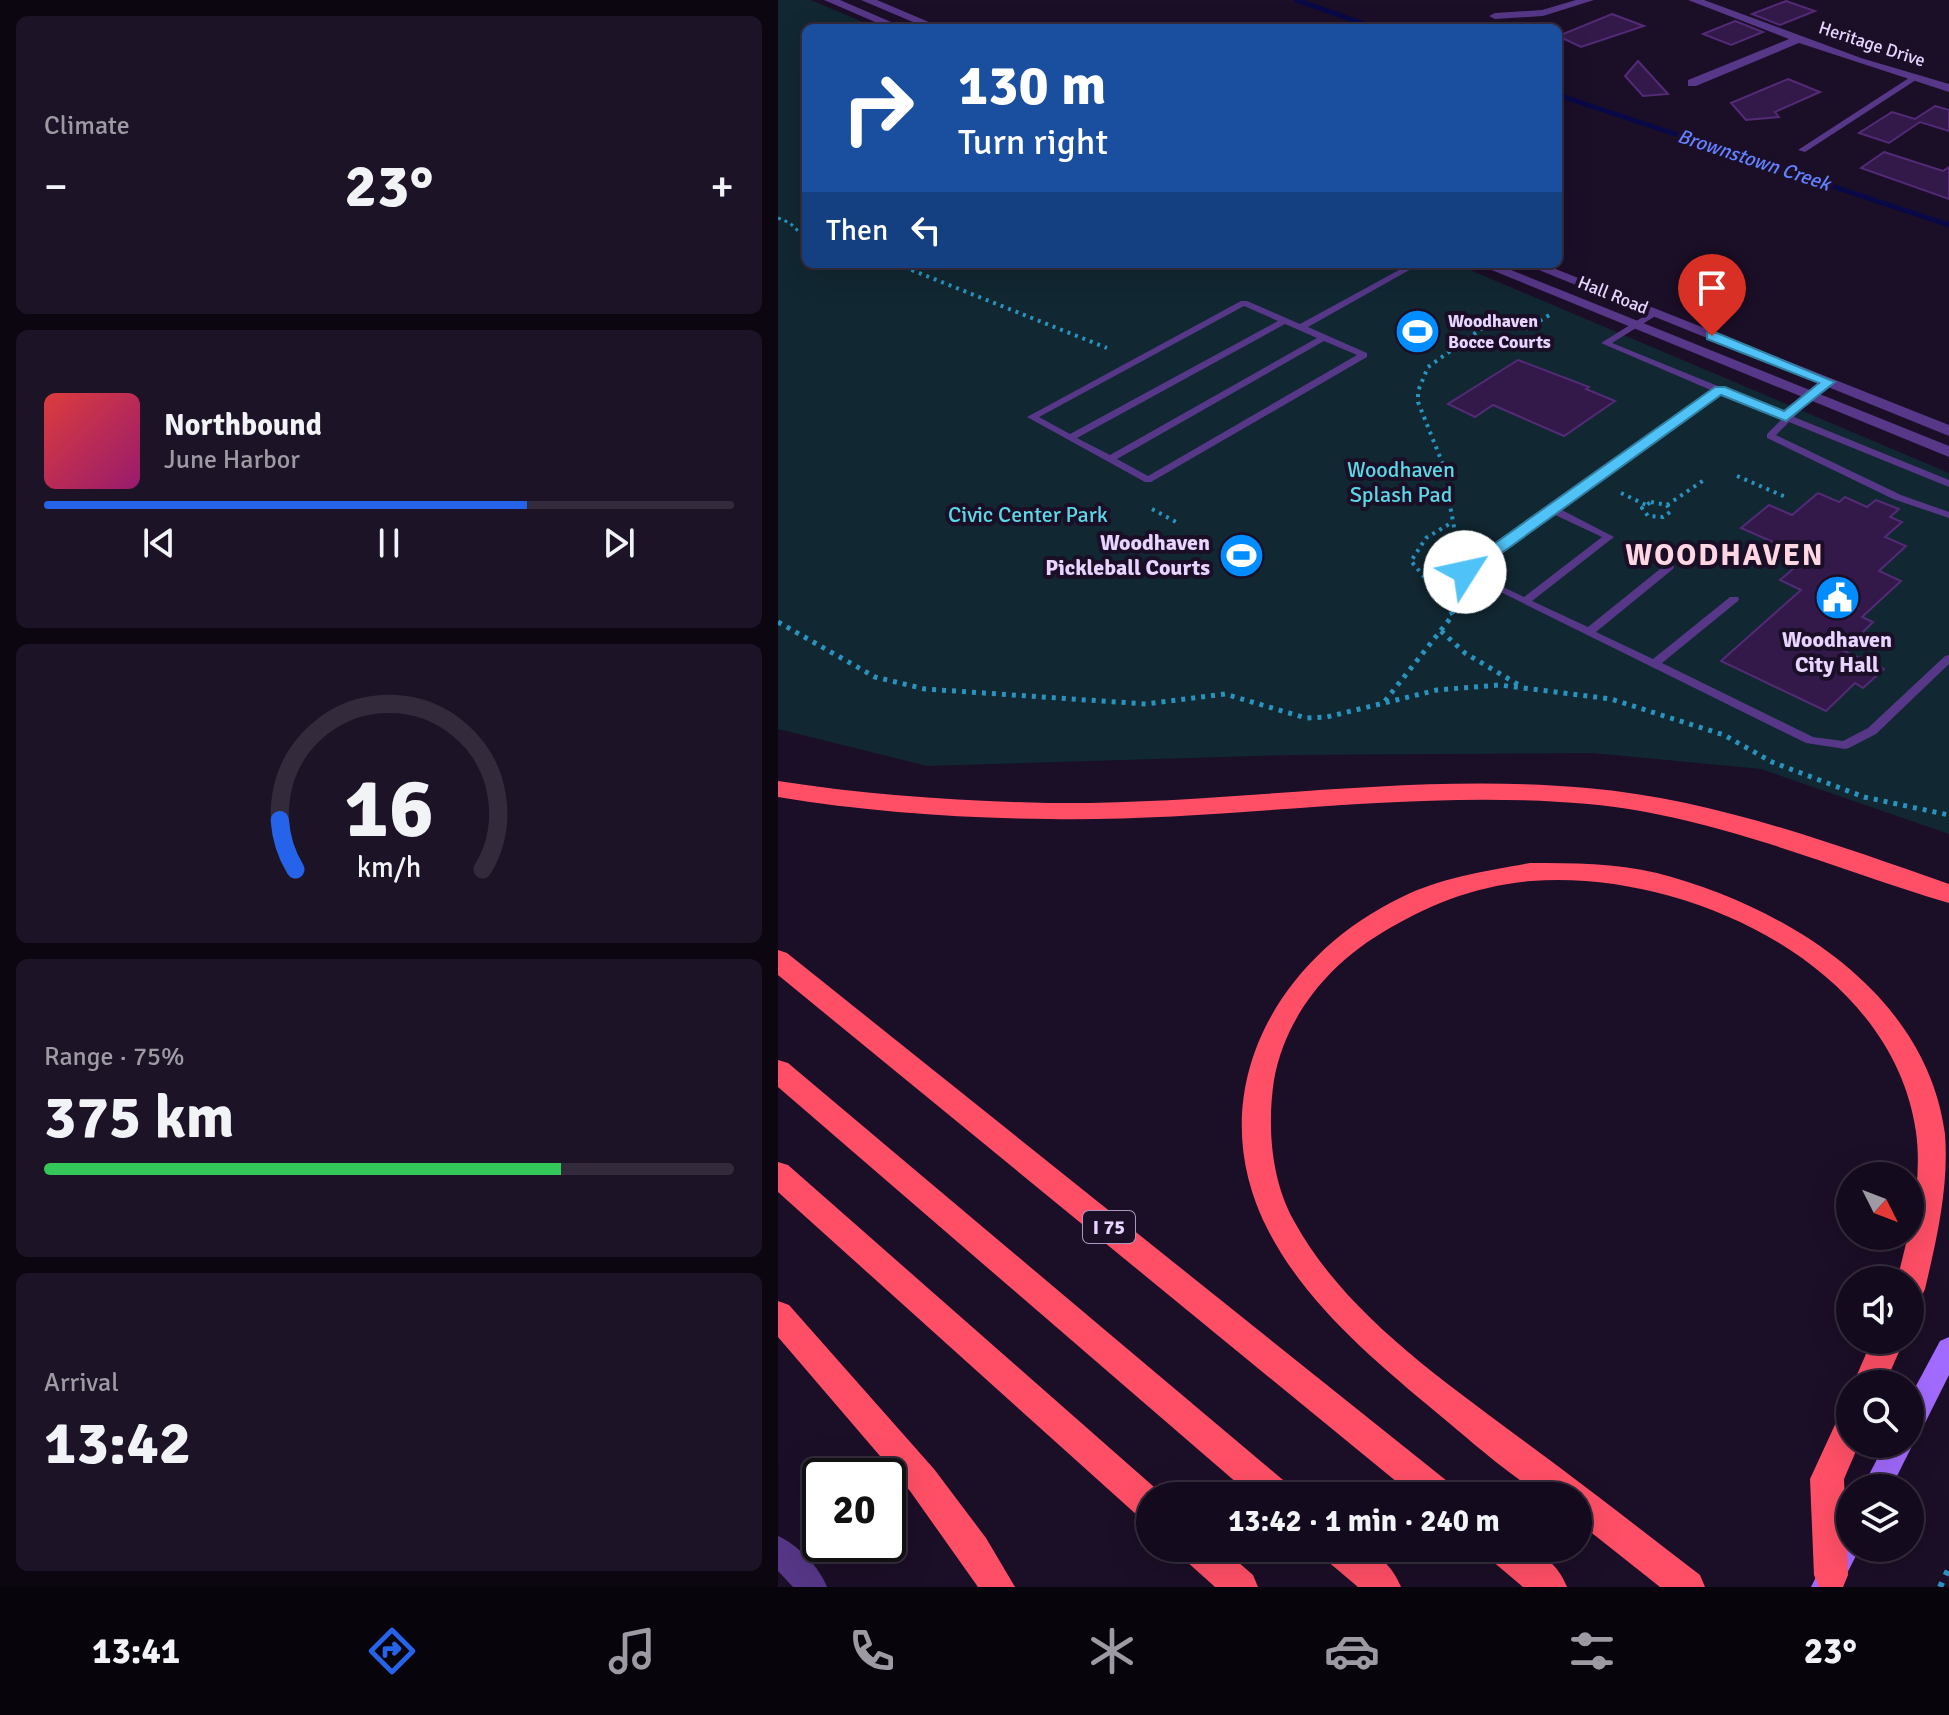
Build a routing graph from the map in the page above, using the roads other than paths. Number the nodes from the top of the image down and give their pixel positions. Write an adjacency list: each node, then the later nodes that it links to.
1 (830, 0): 6 (street)
2 (867, 0): 7 (street)
3 (1588, 0): 5 (street)
4 (1694, 0): 8 (street, Heritage Drive)
5 (1495, 16)
6 (889, 24)
7 (927, 24)
8 (1798, 39): 9 (street, Heritage Drive); 10 (street)
9 (1915, 78): 11 (street, Heritage Drive); 12 (lane)
10 (1692, 83)
11 (1949, 88)
12 (1802, 150)
13 (1409, 268): 19 (lane)
14 (1494, 268): 18 (street, Hall Road)
15 (1541, 268): 16 (street, Hall Road)
16 (1654, 313): 18 (lane); 21 (street, Hall Road)
17 (1286, 320): 19 (lane); 26 (lane); 26 (lane)
18 (1634, 325): 22 (lane); 23 (street, Hall Road)
19 (1302, 327): 20 (lane)
20 (1325, 337): 28 (lane); 28 (lane)
21 (1828, 382): 23 (street); 25 (street, Hall Road)
22 (1720, 390): 24 (lane); 30 (lane)
23 (1810, 396): 24 (lane); 27 (street, Hall Road)
24 (1786, 417): 29 (lane); 31 (lane)
25 (1949, 431)
26 (1070, 438): 28 (lane)
27 (1949, 452)
28 (1109, 460)
29 (1949, 484)
30 (1552, 509): 34 (lane); 34 (lane)
31 (1949, 515)
32 (1669, 567): 35 (lane)
33 (1734, 599): 37 (lane)
34 (1525, 601): 35 (lane)
35 (1589, 632): 37 (lane)
36 (1949, 658): 37 (lane)
37 (1654, 664)
38 (778, 789): 39 (highway)
39 (1949, 894)
40 (778, 960): 49 (highway, I 75)
41 (778, 1071): 48 (highway)
42 (778, 1174): 51 (highway)
43 (1915, 1266): 50 (highway)
44 (778, 1315): 60 (highway)
45 (1949, 1349): 46 (main road)
46 (1924, 1397)
47 (1836, 1458): 58 (highway)
48 (1261, 1482)
49 (1423, 1482)
50 (1553, 1482)
51 (1136, 1493)
52 (1592, 1512): 64 (highway)
53 (778, 1550): 59 (street)
54 (1213, 1562): 61 (highway)
55 (1355, 1562): 62 (highway)
56 (1520, 1562): 63 (highway)
57 (1838, 1562): 58 (main road)
58 (1828, 1581)
59 (813, 1587)
60 (998, 1587)
61 (1241, 1587)
62 (1384, 1587)
63 (1550, 1587)
64 (1688, 1587)

